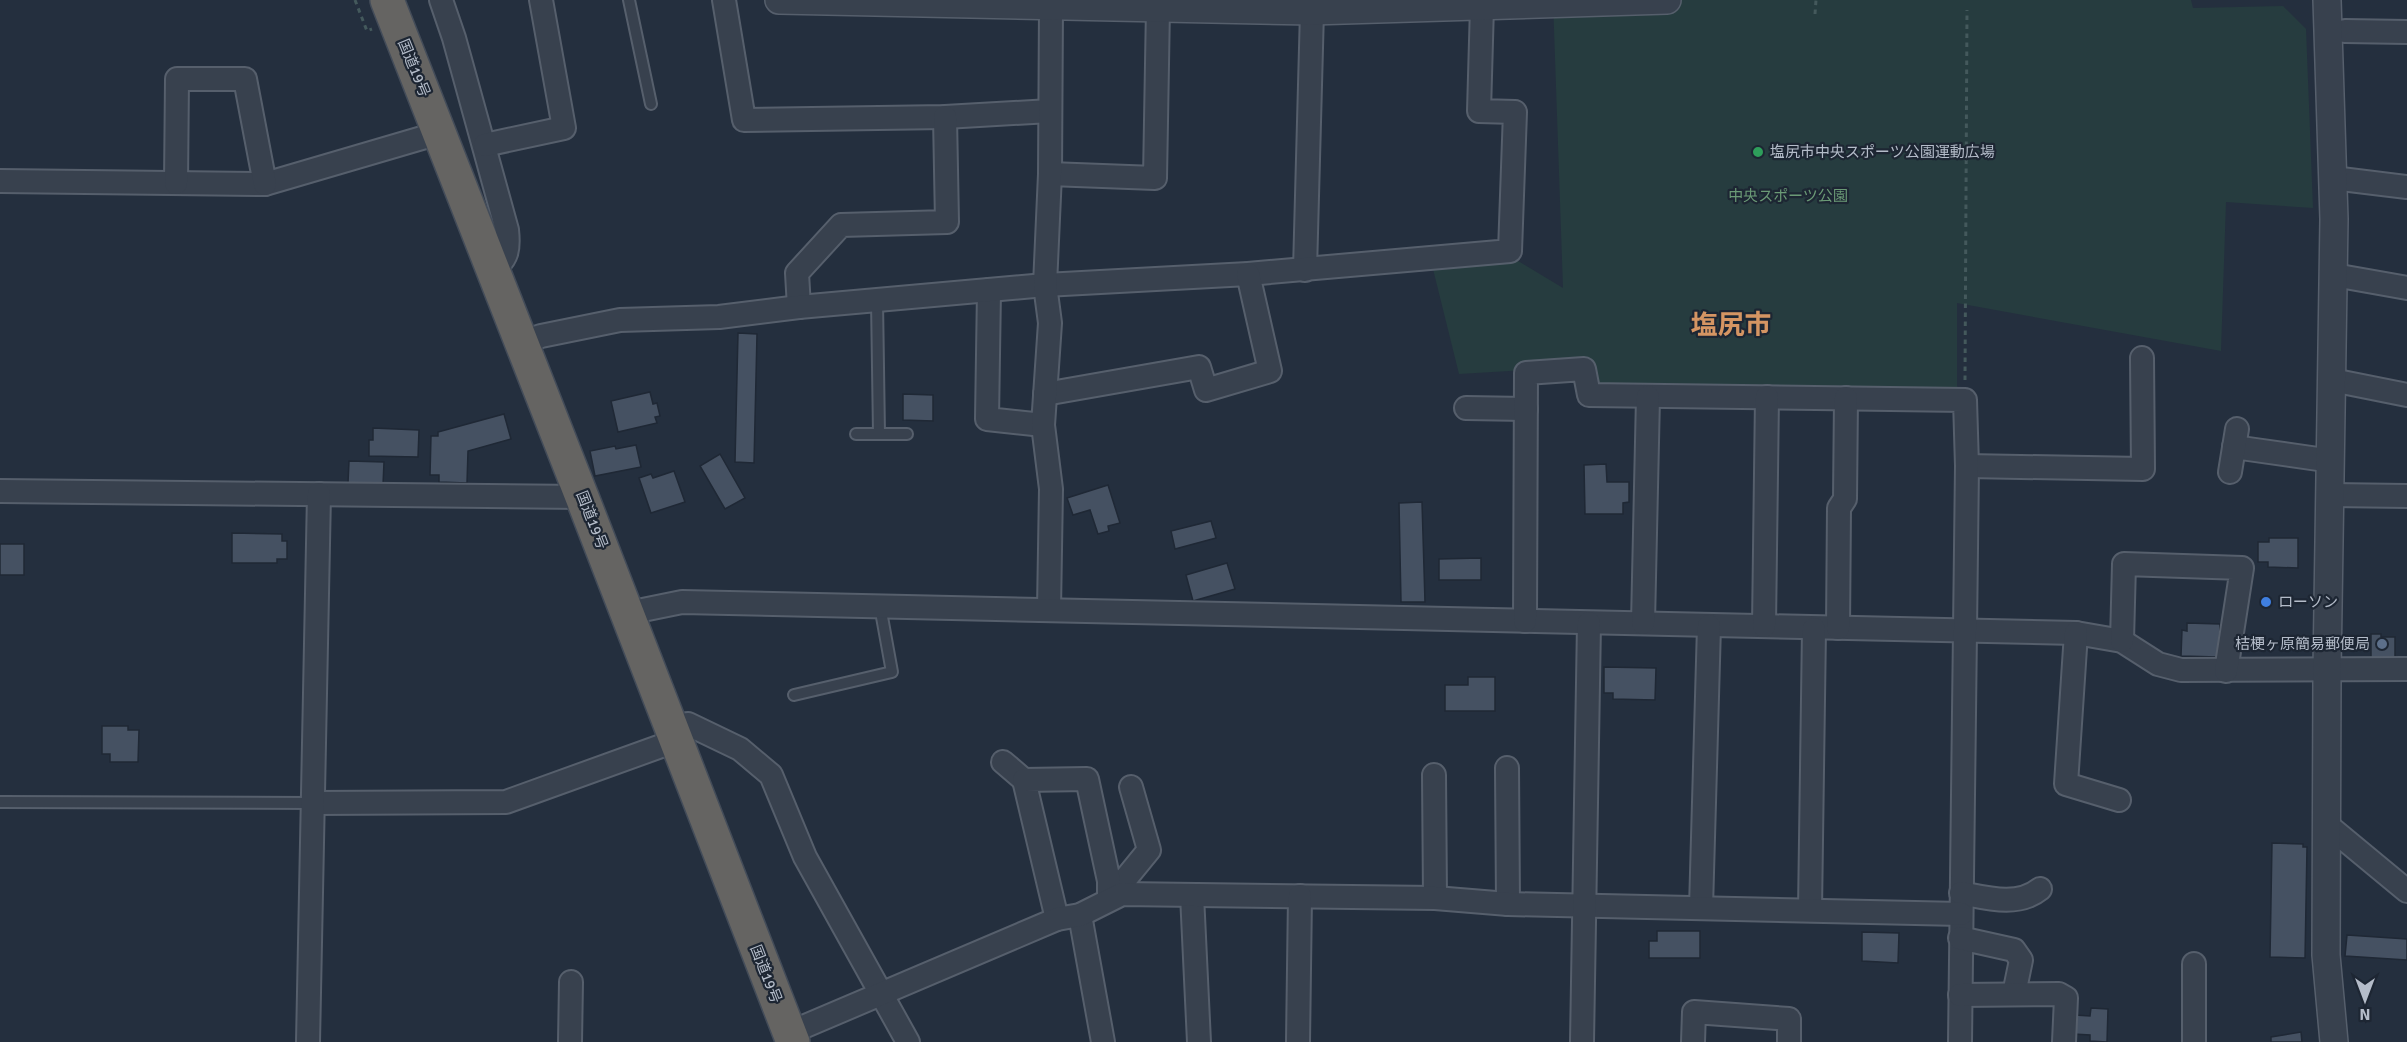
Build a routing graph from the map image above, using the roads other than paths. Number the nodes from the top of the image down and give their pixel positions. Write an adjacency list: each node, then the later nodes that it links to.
1 (388, 0): 20 (highway, 国道19号)
2 (441, 0): 21 (street)
3 (541, 0): 21 (street)
4 (629, 0): 17 (lane)
5 (724, 0): 19 (street)
6 (779, 0): 9 (street)
7 (1667, 0): 13 (street)
8 (2327, 0): 23 (street)
9 (827, 1): 11 (street)
10 (1346, 5): 13 (street); 14 (street)
11 (1051, 6): 12 (street); 18 (street)
12 (1158, 6): 14 (street); 22 (street)
13 (1482, 6): 29 (street)
14 (1312, 11): 29 (street)
15 (2345, 31): 16 (street)
16 (2407, 32)
17 (651, 104)
18 (1050, 111): 19 (street); 22 (street)
19 (945, 117): 36 (street)
20 (439, 133): 26 (street); 28 (highway, 国道19号)
21 (485, 145): 28 (street)
22 (1050, 174): 32 (street)
23 (2333, 178): 27 (street); 31 (street)
24 (0, 181): 25 (street)
25 (176, 183): 26 (street); 26 (street)
26 (265, 184)
27 (2407, 187)
28 (492, 269): 37 (highway, 国道19号)
29 (1305, 270): 30 (street)
30 (1248, 274): 32 (street); 40 (street)
31 (2334, 275): 33 (street); 39 (street)
32 (1045, 285): 34 (street); 40 (street)
33 (2407, 288)
34 (989, 290): 35 (street); 47 (street)
35 (877, 301): 36 (street); 49 (lane)
36 (799, 307): 37 (street)
37 (521, 343): 58 (highway, 国道19号)
38 (2142, 358): 52 (street)
39 (2332, 380): 41 (street); 51 (street)
40 (1045, 394): 47 (street)
41 (2407, 395)
42 (1648, 397): 43 (street); 46 (street); 64 (street)
43 (1767, 398): 44 (street); 66 (street)
44 (1846, 398): 52 (street); 68 (street)
45 (1466, 408): 46 (street)
46 (1526, 409): 62 (street)
47 (1043, 425): 60 (street)
48 (856, 434): 49 (lane)
49 (879, 434): 50 (lane)
50 (907, 434)
51 (2332, 461): 53 (street); 56 (street)
52 (1967, 466): 69 (street)
53 (2230, 472)
54 (0, 491): 55 (street)
55 (319, 494): 58 (street); 84 (street)
56 (2331, 495): 57 (street); 74 (street)
57 (2407, 496)
58 (582, 497): 61 (highway, 国道19号)
59 (880, 606): 60 (street); 61 (street); 75 (lane)
60 (1049, 609): 62 (street)
61 (628, 613): 76 (highway, 国道19号)
62 (1525, 621): 63 (street)
63 (1589, 623): 64 (street); 94 (street)
64 (1642, 623): 65 (street)
65 (1709, 626): 66 (street); 95 (street)
66 (1764, 626): 67 (street)
67 (1814, 628): 68 (street); 96 (street)
68 (1838, 628): 69 (street)
69 (1965, 630): 70 (street); 92 (street)
70 (2076, 633): 71 (street); 82 (street)
71 (2122, 641): 73 (street); 73 (street)
72 (2407, 669): 74 (street)
73 (2226, 671): 74 (street)
74 (2327, 671): 85 (street)
75 (794, 695)
76 (673, 734): 84 (street); 101 (street); 104 (highway, 国道19号)
77 (1003, 762): 80 (street)
78 (1507, 768): 93 (street)
79 (1434, 776): 90 (street)
80 (1024, 780): 91 (street); 97 (street)
81 (1131, 787): 91 (street)
82 (2119, 800)
83 (0, 802): 84 (lane)
84 (314, 803): 105 (street)
85 (2326, 824): 87 (street); 117 (street)
86 (2040, 889): 92 (street)
87 (2407, 891)
88 (1192, 895): 89 (street); 91 (street); 109 (street)
89 (1300, 896): 90 (street); 110 (street)
90 (1435, 898): 93 (street)
91 (1109, 899): 97 (street)
92 (1961, 903): 96 (street); 98 (street)
93 (1508, 904): 94 (street)
94 (1583, 906): 95 (street); 111 (street)
95 (1701, 908): 96 (street)
96 (1810, 910)
97 (1069, 917): 101 (street); 108 (street)
98 (1960, 938): 102 (street); 103 (street)
99 (2194, 964): 116 (street)
100 (571, 982): 106 (street)
101 (880, 993): 104 (street); 107 (street)
102 (2014, 994): 103 (street); 115 (street)
103 (1960, 995): 114 (street)
104 (791, 1037)
105 (308, 1042)
106 (570, 1042)
107 (908, 1042)
108 (1103, 1042)
109 (1199, 1042)
110 (1298, 1042)
111 (1582, 1042)
112 (1693, 1042): 113 (street)
113 (1789, 1042)
114 (1960, 1042)
115 (2064, 1042)
116 (2194, 1042)
117 (2334, 1042)

